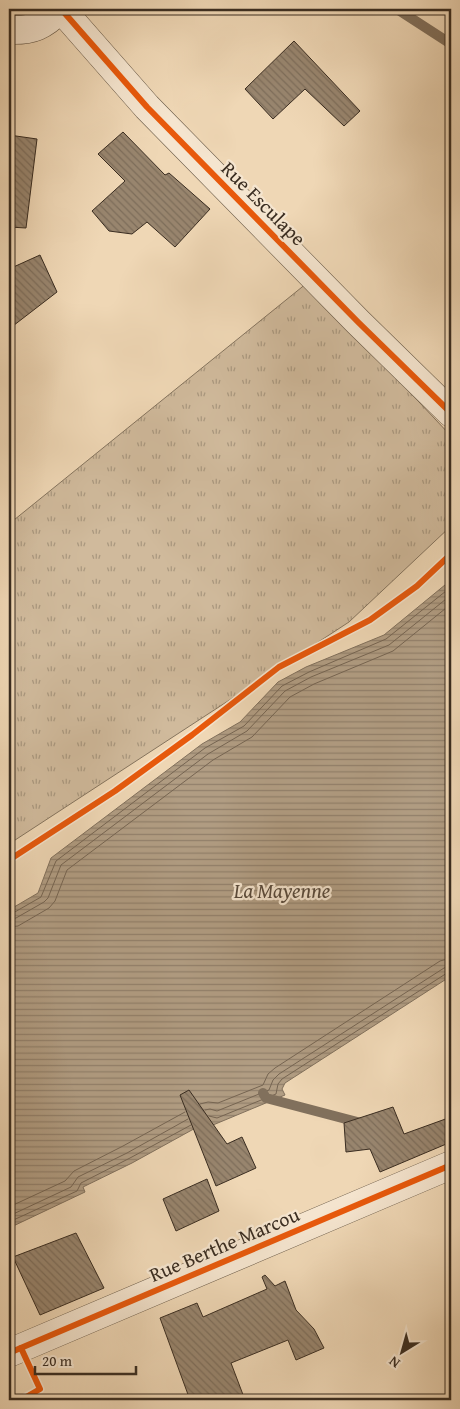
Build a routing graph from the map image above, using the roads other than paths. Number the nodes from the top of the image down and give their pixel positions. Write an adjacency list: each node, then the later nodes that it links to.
1 (61, 9): 2 (street); 3 (street, Rue Esculape)
2 (9, 30)
3 (448, 410)
4 (451, 1165): 5 (street, Rue Berthe Marcou)
5 (9, 1353)

